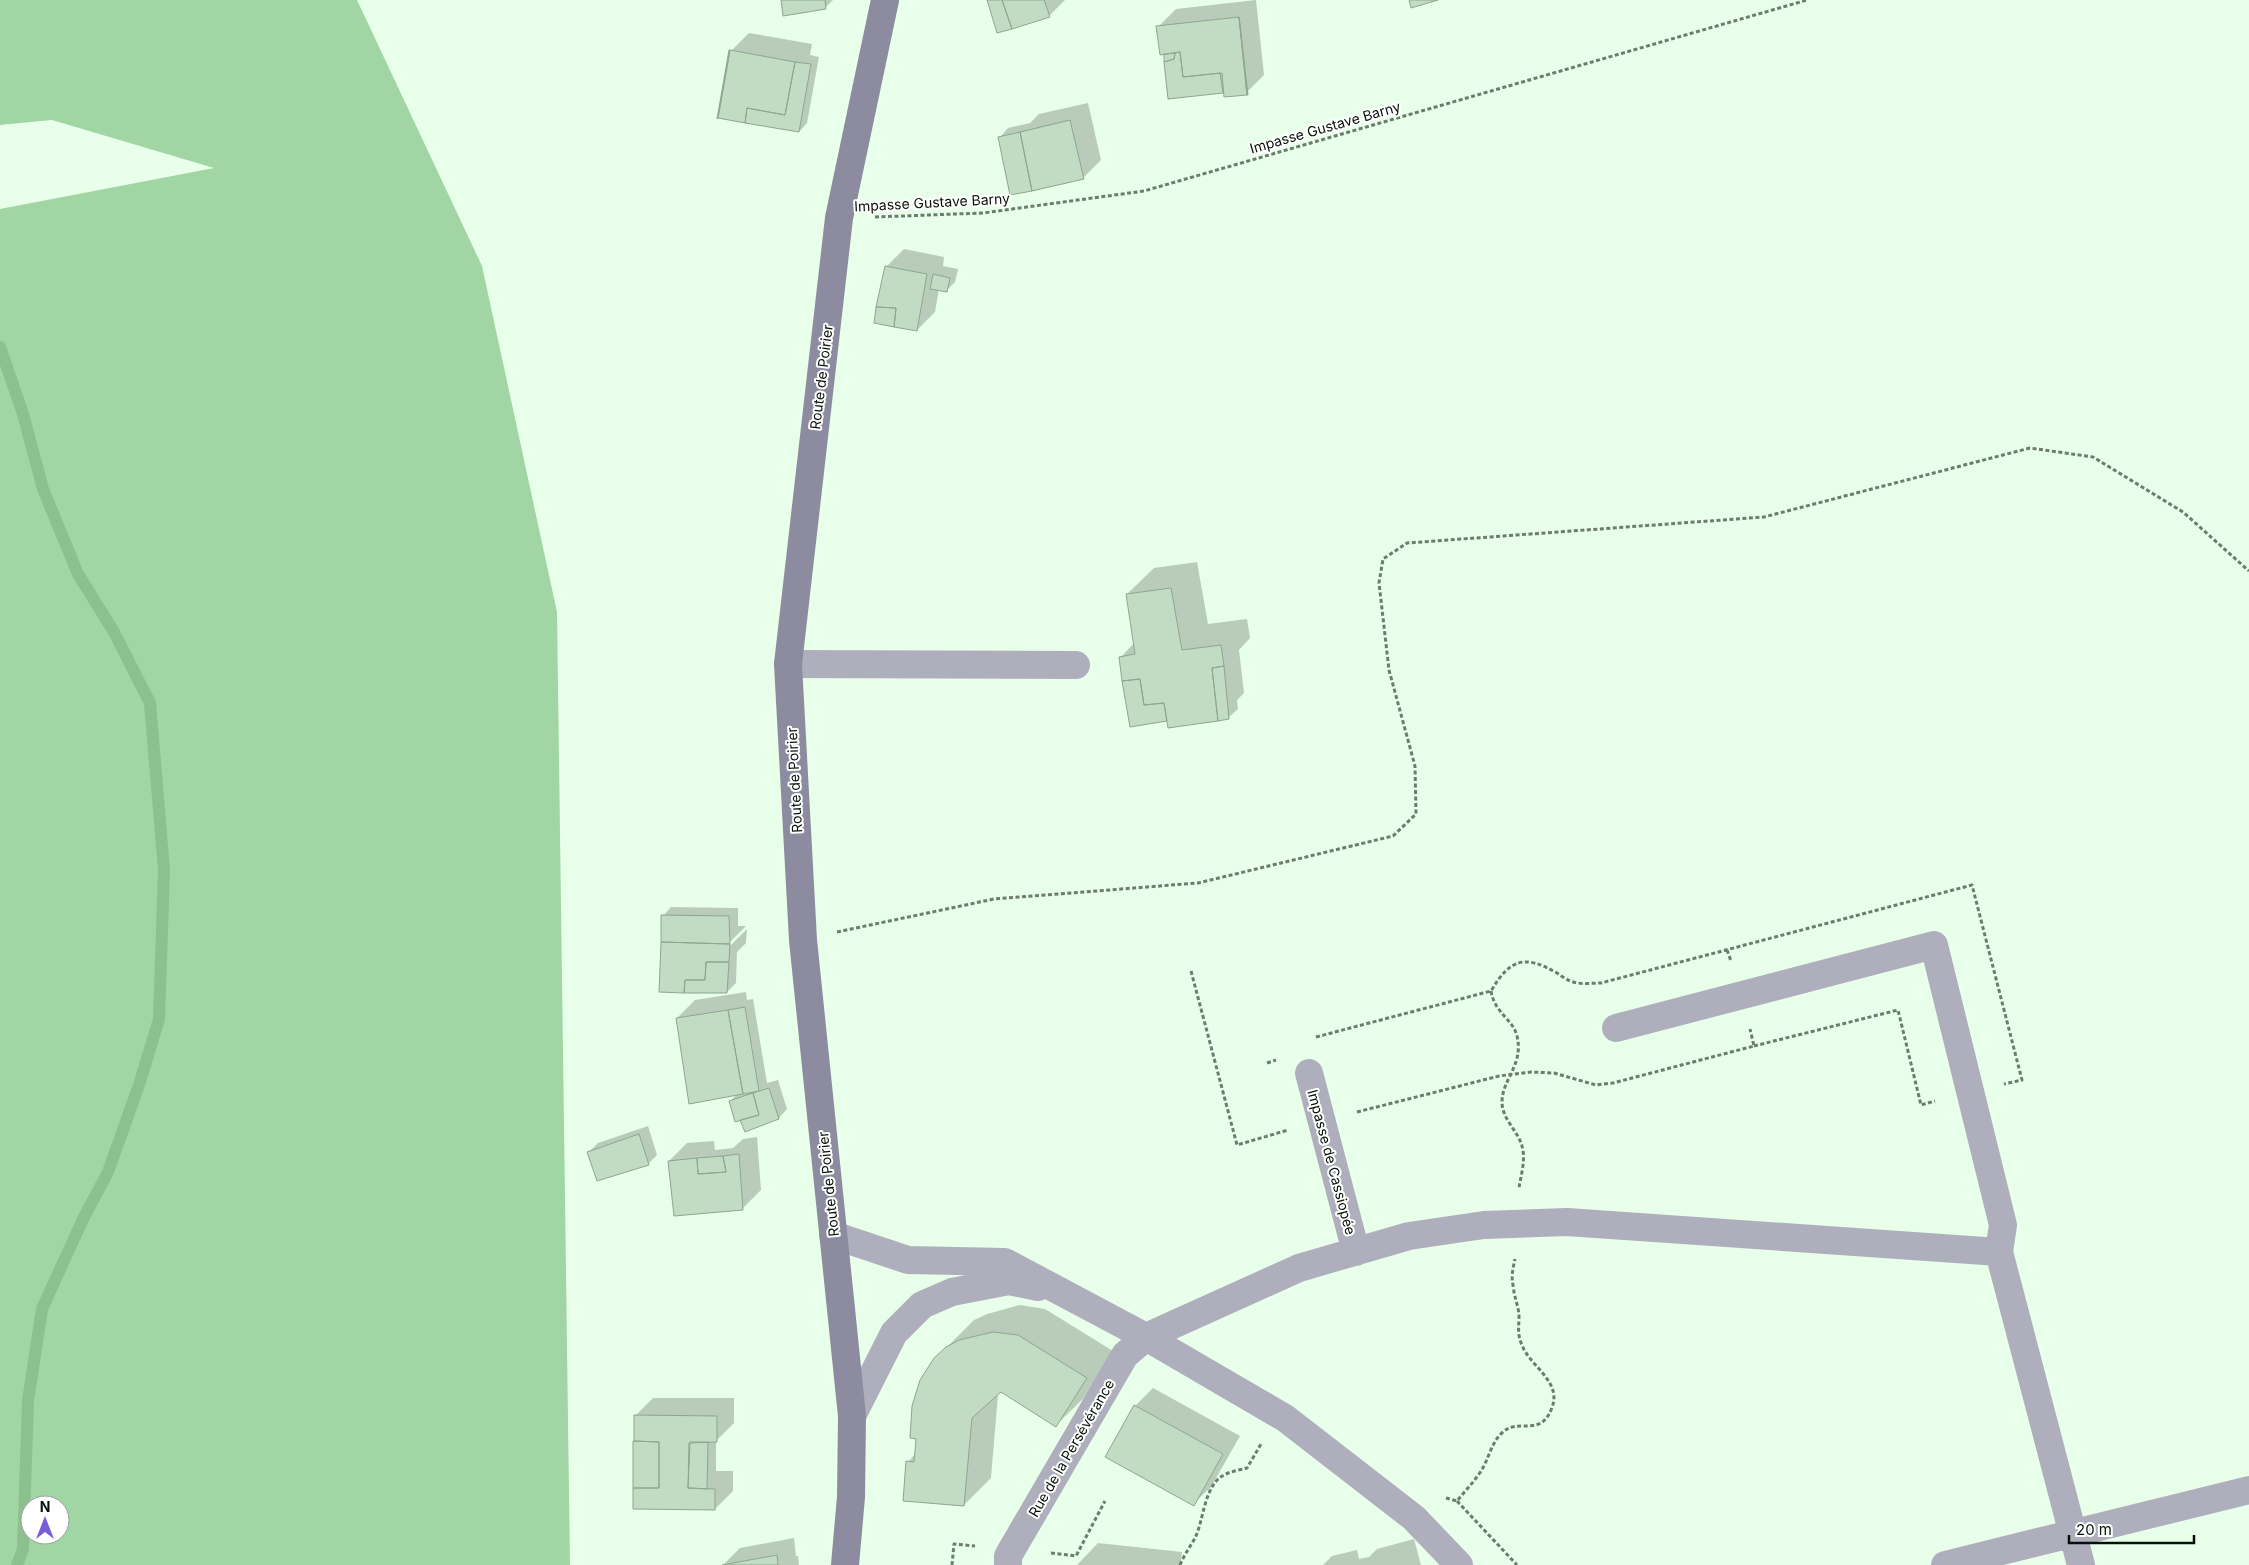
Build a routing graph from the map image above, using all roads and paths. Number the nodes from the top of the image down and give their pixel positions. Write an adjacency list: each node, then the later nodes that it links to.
1 (885, 0): 3 (main road, Route de Poirier)
2 (1807, 0): 3 (path, Impasse Gustave Barny)
3 (839, 218): 5 (main road, Route de Poirier)
4 (2249, 571): 7 (path)
5 (788, 664): 6 (street); 7 (main road, Route de Poirier)
6 (1076, 666)
7 (802, 940): 19 (main road, Route de Poirier)
8 (1727, 950): 11 (path)
9 (1191, 971): 17 (path)
10 (1491, 991): 15 (path)
11 (1741, 995): 12 (street); 13 (path); 21 (street)
12 (1616, 1028)
13 (1754, 1046): 15 (path); 16 (path)
14 (1309, 1073): 17 (street, Impasse de Cassiopée)
15 (1513, 1074): 17 (path); 18 (path)
16 (1921, 1105)
17 (1321, 1120): 20 (street, Impasse de Cassiopée)
18 (1516, 1224): 20 (street, Rue de la Persévérance); 21 (street, Rue de la Persévérance); 28 (path)
19 (833, 1235): 22 (street); 25 (main road, Route de Poirier)
20 (1356, 1252): 23 (street, Rue de la Persévérance)
21 (1999, 1252): 29 (street)
22 (1054, 1290): 23 (street); 25 (street)
23 (1146, 1337): 24 (street); 31 (street, Rue de la Persévérance)
24 (1278, 1414): 32 (path); 33 (street)
25 (852, 1416): 30 (main road, Route de Poirier)
26 (2249, 1490): 29 (street)
27 (1440, 1493): 28 (path)
28 (1457, 1501): 34 (path)
29 (2073, 1534): 35 (street); 36 (street)
30 (845, 1565)
31 (1008, 1565)
32 (1180, 1565)
33 (1459, 1565)
34 (1516, 1565)
35 (1945, 1565)
36 (2080, 1565)

